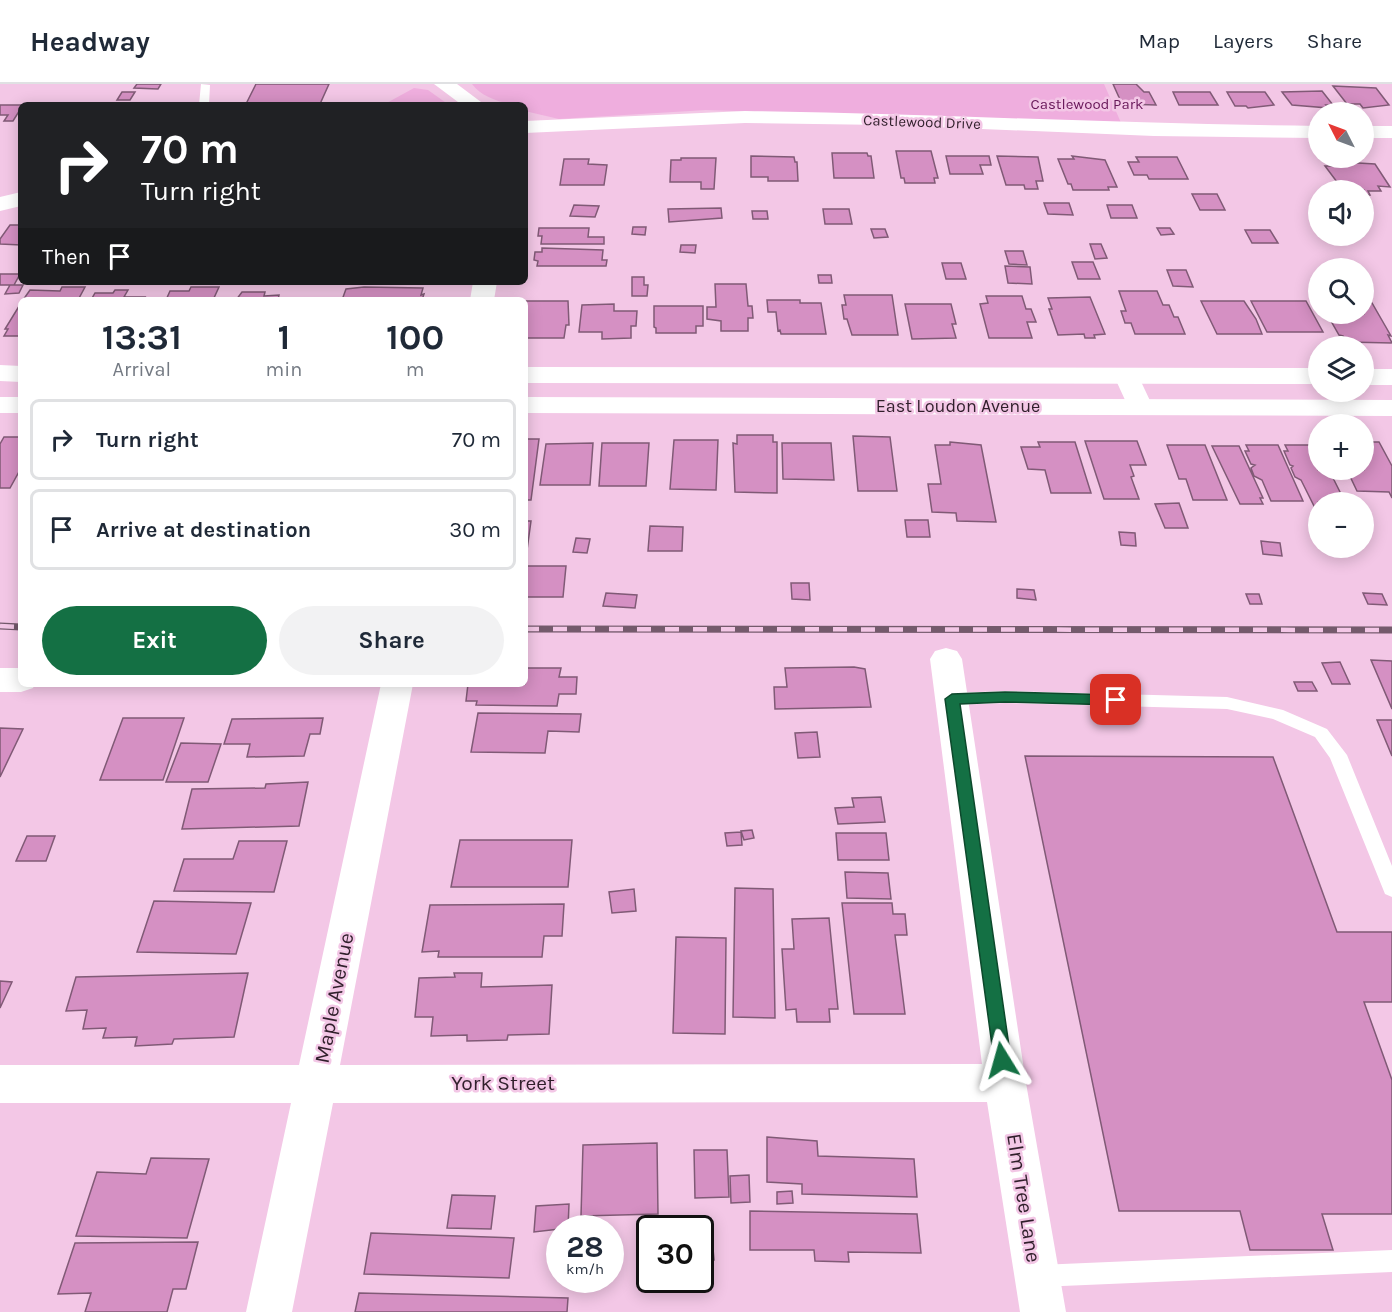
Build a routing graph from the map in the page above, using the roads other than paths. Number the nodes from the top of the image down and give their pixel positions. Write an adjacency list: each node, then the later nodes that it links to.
1 (444, 84): 4 (street)
2 (205, 85): 3 (lane)
3 (204, 102)
4 (471, 102)
5 (528, 127): 6 (street, Castlewood Drive)
6 (1308, 132)
7 (1374, 132): 8 (street)
8 (1392, 132)
9 (18, 200): 10 (street)
10 (0, 204)
11 (0, 374): 12 (street)
12 (18, 374)
13 (528, 375): 14 (street, East Loudon Avenue)
14 (1127, 376): 15 (street, East Loudon Avenue); 21 (street)
15 (1308, 376)
16 (1374, 377): 17 (street)
17 (1392, 377)
18 (0, 405): 19 (street)
19 (18, 405)
20 (528, 405): 21 (street, East Loudon Avenue)
21 (1140, 407): 22 (street, East Loudon Avenue)
22 (1392, 408)
23 (946, 658): 27 (street, Elm Tree Lane)
24 (18, 680): 25 (street)
25 (0, 681)
26 (396, 687): 29 (street, Maple Avenue)
27 (952, 699): 28 (lane); 30 (street, Elm Tree Lane)
28 (1392, 889)
29 (316, 1083): 30 (street, York Street); 31 (street, York Street); 34 (street, Maple Avenue)
30 (1005, 1083): 33 (street, Elm Tree Lane)
31 (0, 1084)
32 (1392, 1261): 33 (lane)
33 (1040, 1294)
34 (269, 1312)

